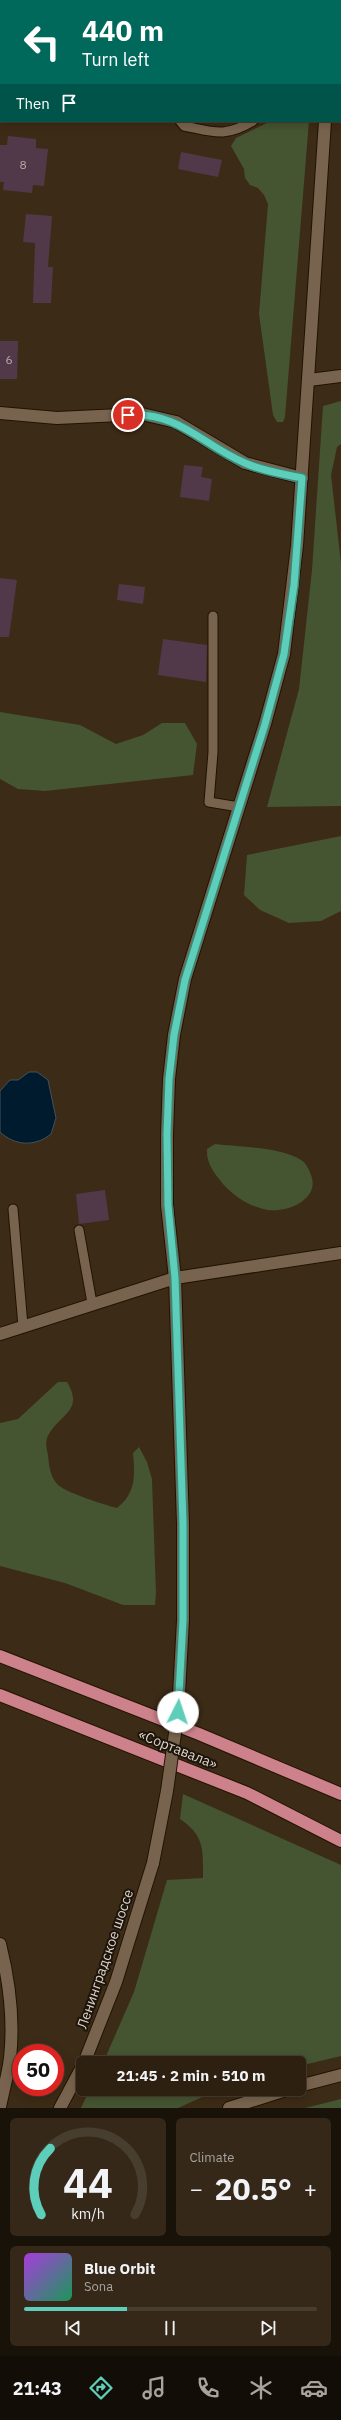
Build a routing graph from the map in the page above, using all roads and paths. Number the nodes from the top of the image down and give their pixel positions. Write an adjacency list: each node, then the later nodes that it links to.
1 (181, 122): 2 (lane)
2 (251, 122)
3 (325, 122): 5 (main road, Ленинградское шоссе)
4 (341, 376): 5 (main road)
5 (309, 380): 7 (main road, Ленинградское шоссе)
6 (0, 413): 7 (main road)
7 (302, 478): 9 (main road, Ленинградское шоссе)
8 (213, 616): 9 (lane)
9 (239, 807): 13 (main road, Ленинградское шоссе)
10 (13, 1210): 15 (lane)
11 (79, 1230): 14 (lane)
12 (341, 1253): 13 (main road)
13 (175, 1278): 14 (main road); 22 (main road, Ленинградское шоссе, bridge)
14 (92, 1303): 15 (main road)
15 (23, 1326): 16 (main road)
16 (0, 1334)
17 (0, 1656): 19 (highway, «Сортавала»)
18 (0, 1695): 20 (highway, «Сортавала»)
19 (341, 1794)
20 (341, 1840)
21 (0, 1944): 27 (main road)
22 (87, 2056)
23 (341, 2075): 25 (main road)
24 (76, 2079): 28 (main road, Ленинградское шоссе)
25 (306, 2084)
26 (267, 2096): 29 (main road)
27 (0, 2107)
28 (60, 2108)
29 (229, 2108)

